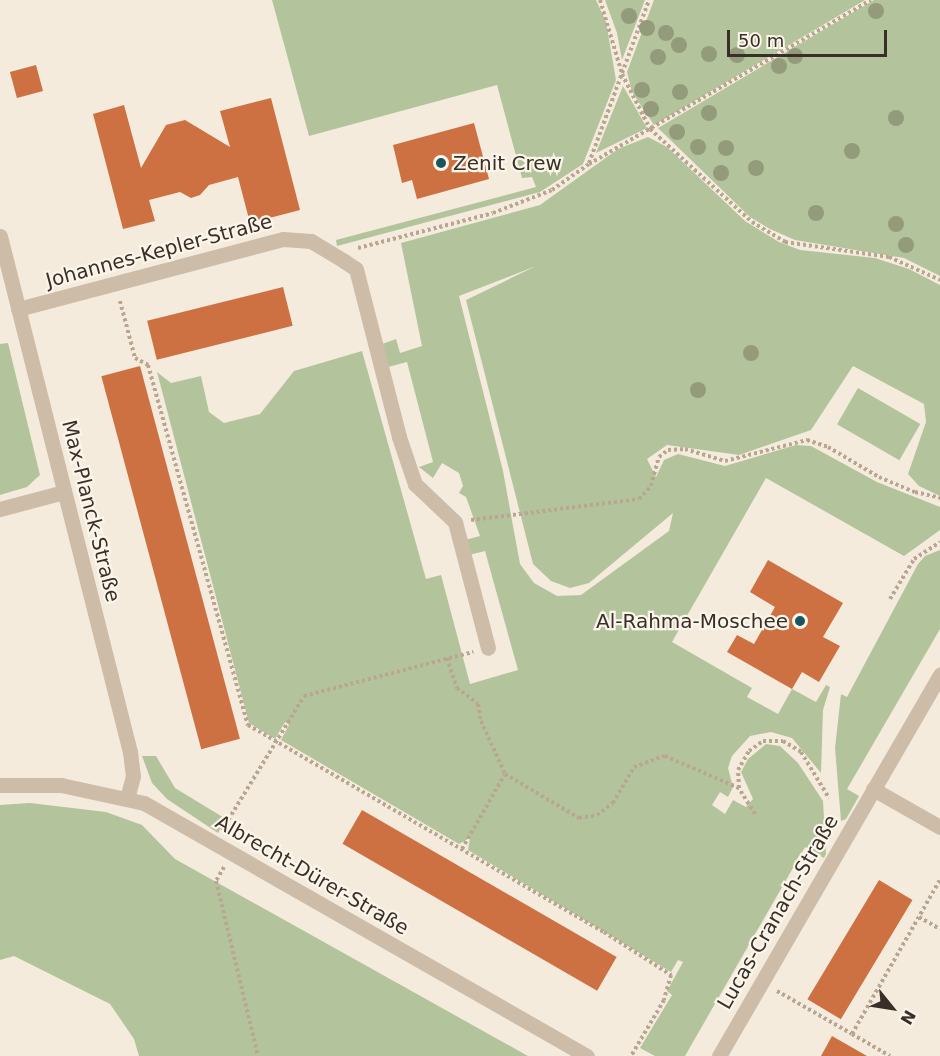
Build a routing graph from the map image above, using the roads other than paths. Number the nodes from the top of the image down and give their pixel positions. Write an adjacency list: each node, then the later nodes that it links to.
1 (0, 236): 2 (street, Max-Planck-Straße)
2 (18, 309): 3 (street, Max-Planck-Straße); 5 (street, Johannes-Kepler-Straße)
3 (64, 492): 4 (street); 9 (street, Max-Planck-Straße)
4 (0, 509)
5 (488, 648)
6 (940, 674): 8 (street, Lucas-Cranach-Straße)
7 (0, 785): 9 (street, Albrecht-Dürer-Straße)
8 (873, 789): 10 (street); 12 (street, Lucas-Cranach-Straße)
9 (127, 798): 11 (street, Albrecht-Dürer-Straße)
10 (940, 827)
11 (587, 1056)
12 (719, 1056)

